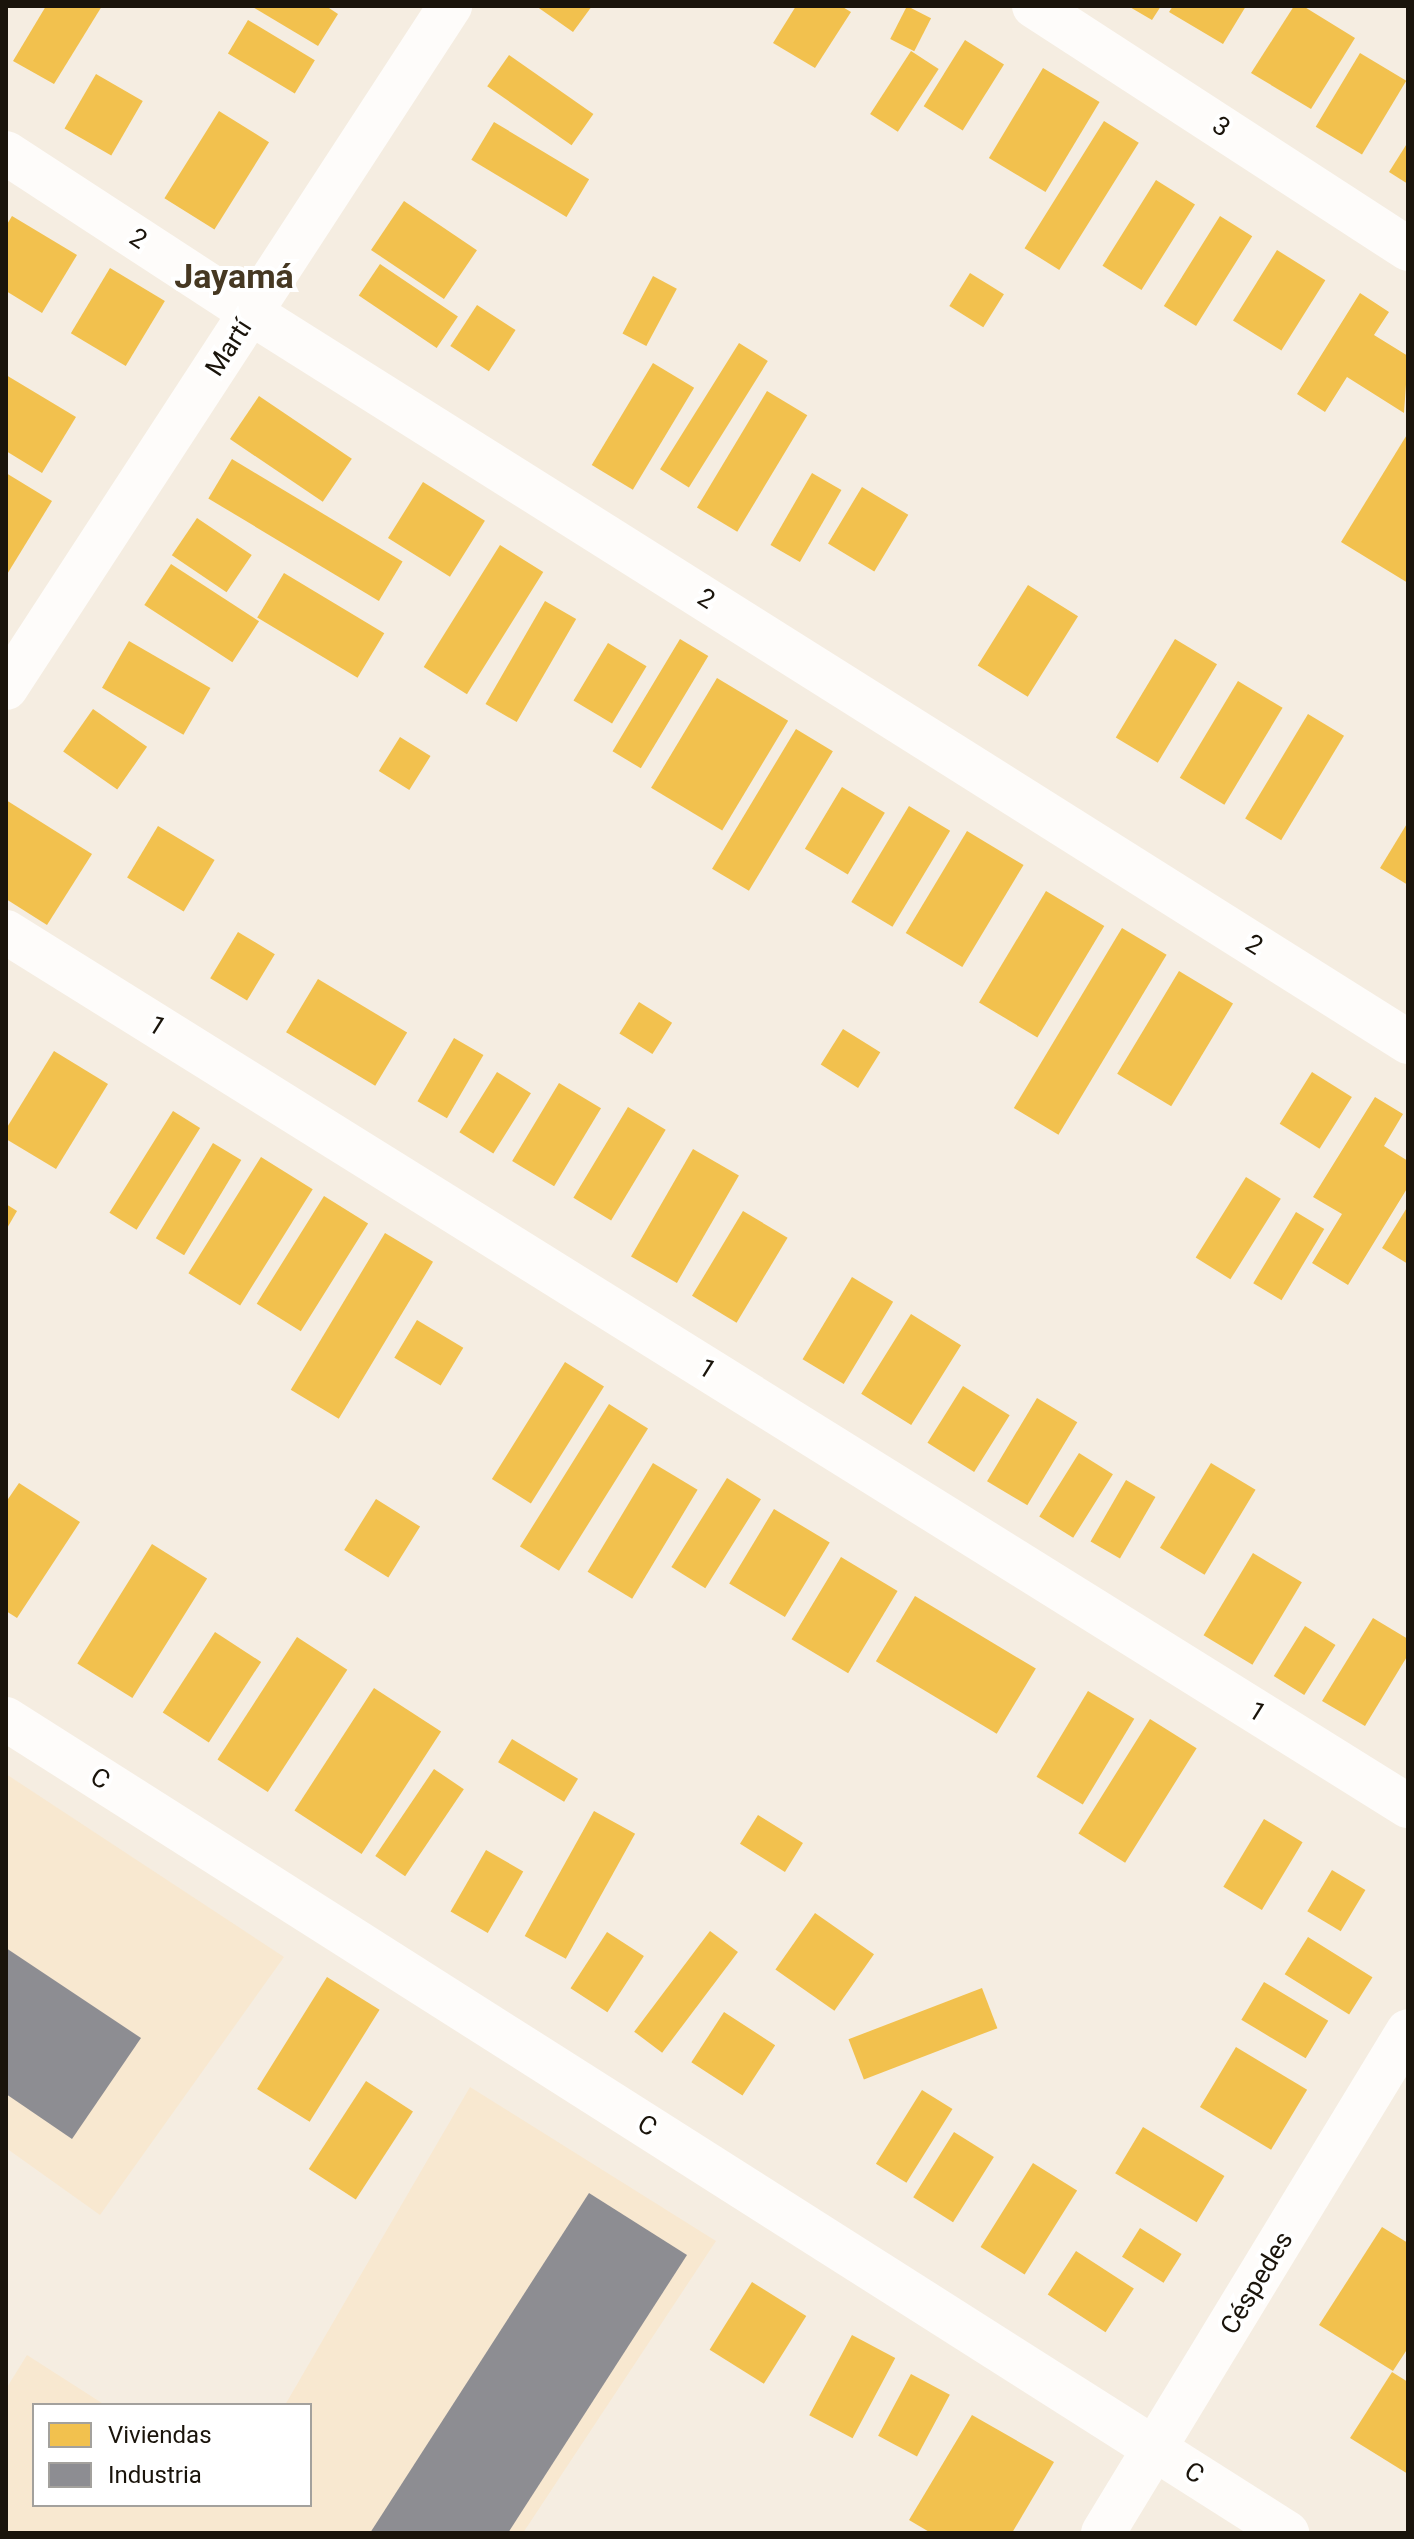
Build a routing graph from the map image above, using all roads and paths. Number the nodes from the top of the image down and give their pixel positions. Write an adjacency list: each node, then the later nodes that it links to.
1 (450, 6): 5 (street, Martí)
2 (1034, 6): 4 (street, 3)
3 (6, 153): 5 (street, 2)
4 (1408, 249)
5 (251, 313): 6 (street, Martí); 8 (street, 2)
6 (6, 688)
7 (6, 932): 10 (street, 1)
8 (1408, 1042)
9 (6, 1719): 12 (street, C)
10 (1408, 1806)
11 (1408, 2031): 12 (street, Céspedes)
12 (1158, 2449): 13 (street, Céspedes); 14 (street, C)
13 (1103, 2533)
14 (1287, 2533)

